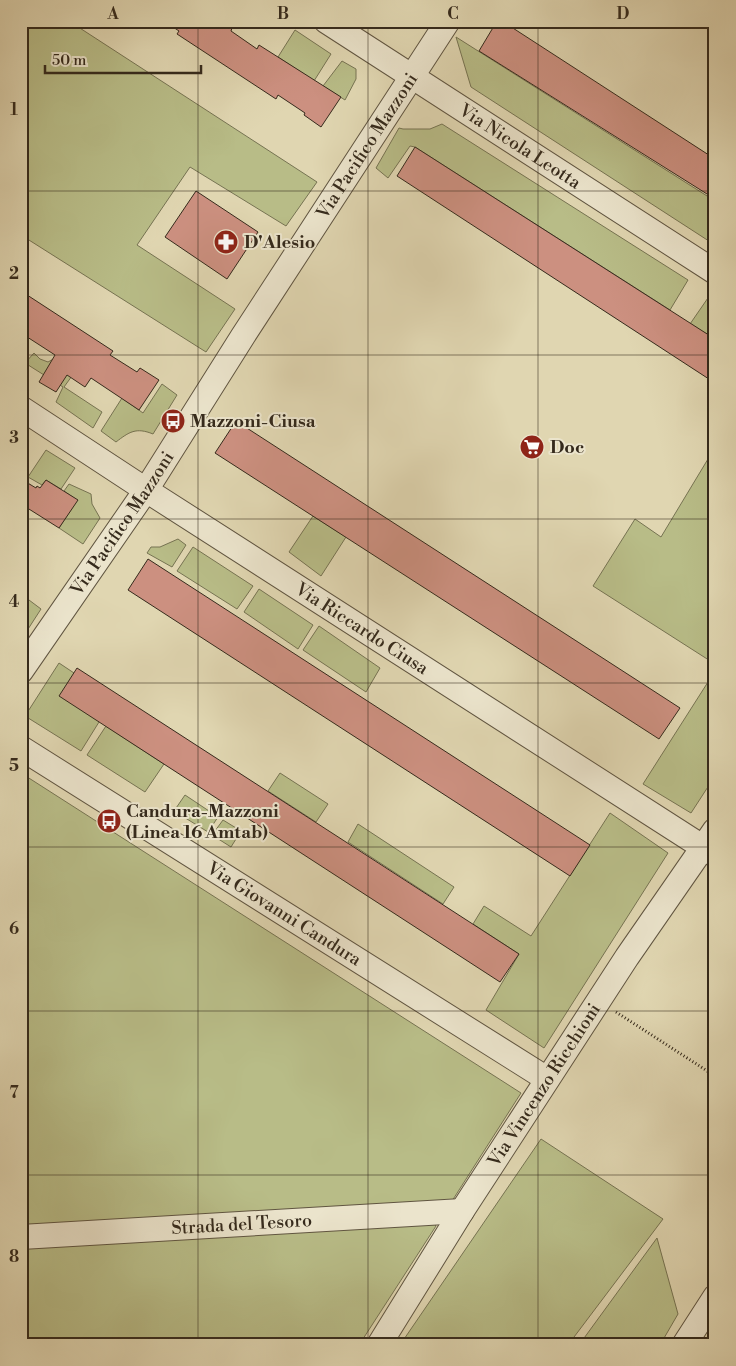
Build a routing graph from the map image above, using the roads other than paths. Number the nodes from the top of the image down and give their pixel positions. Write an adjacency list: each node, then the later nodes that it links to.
1 (326, 21): 3 (street, Via Nicola Leotta)
2 (448, 21): 3 (street, Via Pacifico Mazzoni)
3 (411, 78): 4 (street, Via Nicola Leotta); 6 (street, Via Pacifico Mazzoni)
4 (715, 272)
5 (21, 408): 6 (street, Via Riccardo Ciusa)
6 (146, 490): 7 (street, Via Pacifico Mazzoni); 9 (street, Via Riccardo Ciusa)
7 (21, 671)
8 (21, 748): 10 (street, Via Giovanni Candura)
9 (711, 844): 10 (street, Via Vincenzo Ricchioni)
10 (547, 1079): 11 (street, Via Vincenzo Ricchioni)
11 (462, 1211): 12 (street, Strada del Tesoro); 14 (street, Via Vincenzo Ricchioni)
12 (21, 1237)
13 (709, 1306): 15 (street)
14 (379, 1345)
15 (684, 1345)

